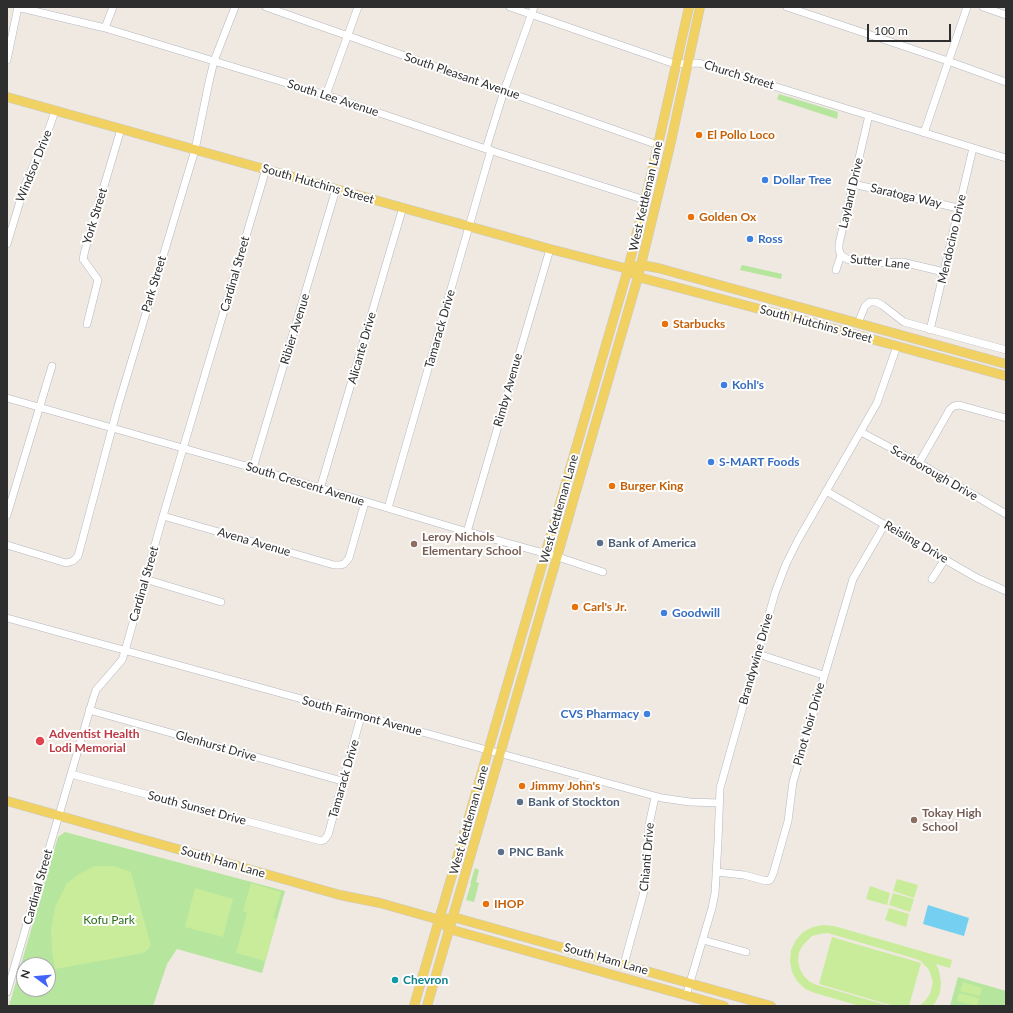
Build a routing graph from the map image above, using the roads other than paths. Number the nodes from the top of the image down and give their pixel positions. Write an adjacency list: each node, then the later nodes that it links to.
1 (18, 7): 15 (street, South Lee Avenue); 17 (street)
2 (113, 7): 15 (street)
3 (235, 7): 18 (street, Park Street)
4 (266, 7): 16 (street, South Pleasant Avenue)
5 (358, 7): 16 (street)
6 (510, 7): 13 (street, Church Street)
7 (534, 7): 13 (street, Tamarack Drive)
8 (689, 7): 21 (main road, West Kettleman Lane)
9 (700, 7): 20 (main road, West Kettleman Lane)
10 (788, 7): 19 (street)
11 (967, 7): 19 (street)
12 (983, 7): 14 (street)
13 (532, 15): 21 (street, Church Street); 23 (street, Tamarack Drive)
14 (1006, 15)
15 (105, 28): 18 (street, South Lee Avenue)
16 (348, 36): 23 (street, South Pleasant Avenue); 24 (street)
17 (7, 60)
18 (214, 61): 24 (street, South Lee Avenue); 33 (street, Park Street)
19 (948, 61): 22 (street); 29 (street)
20 (688, 63): 21 (street, Church Street); 27 (street, Church Street); 45 (main road, West Kettleman Lane)
21 (675, 64): 30 (main road, West Kettleman Lane)
22 (1006, 82)
23 (504, 91): 30 (street, South Pleasant Avenue); 32 (street, Tamarack Drive)
24 (326, 95): 32 (street, South Lee Avenue)
25 (7, 97): 26 (main road, South Hutchins Street)
26 (55, 111): 28 (main road, South Hutchins Street); 42 (street, Windsor Drive)
27 (869, 116): 29 (street, Church Street); 36 (street, Layland Drive)
28 (121, 130): 33 (main road, South Hutchins Street); 53 (street, York Street)
29 (924, 133): 31 (street, Church Street)
30 (658, 145): 38 (main road, West Kettleman Lane)
31 (973, 148): 34 (street, Church Street); 40 (street, Mendocino Drive)
32 (488, 149): 38 (street, South Lee Avenue); 41 (street, Tamarack Drive)
33 (195, 150): 35 (main road, South Hutchins Street); 65 (street, Park Street)
34 (1006, 158)
35 (266, 169): 37 (main road, South Hutchins Street); 67 (street, Cardinal Street)
36 (853, 184): 40 (street, Saratoga Way); 44 (street, Layland Drive)
37 (336, 189): 39 (main road, South Hutchins Street); 69 (street, Ribier Avenue)
38 (645, 200): 46 (main road, West Kettleman Lane)
39 (403, 207): 41 (main road, South Hutchins Street); 70 (street, Alicante Drive)
40 (958, 208): 48 (street, Mendocino Drive)
41 (469, 226): 43 (main road, South Hutchins Street); 73 (street, Tamarack Drive)
42 (7, 244)
43 (550, 249): 46 (main road, South Hutchins Street); 78 (street, Rimby Avenue)
44 (841, 255): 47 (street, Layland Drive); 48 (street, Sutter Lane)
45 (641, 265): 46 (main road, South Hutchins Street); 49 (main road, West Kettleman Lane); 50 (main road, South Hutchins Street)
46 (628, 269): 49 (main road, South Hutchins Street); 60 (main road, West Kettleman Lane)
47 (836, 270)
48 (944, 272): 54 (street, Mendocino Drive)
49 (638, 277): 51 (main road, South Hutchins Street); 62 (main road, West Kettleman Lane)
50 (754, 294): 51 (main road); 52 (main road, South Hutchins Street)
51 (731, 301): 55 (main road, South Hutchins Street)
52 (858, 323): 54 (street); 57 (main road, South Hutchins Street)
53 (88, 324)
54 (930, 330): 56 (street)
55 (897, 346): 59 (main road, South Hutchins Street); 66 (street, Brandywine Drive)
56 (1006, 350)
57 (1006, 364)
58 (52, 366): 63 (street)
59 (1006, 376)
60 (596, 380): 62 (main road); 80 (main road, West Kettleman Lane)
61 (7, 398): 63 (street, South Crescent Avenue)
62 (602, 405): 81 (main road, West Kettleman Lane)
63 (39, 408): 65 (street, South Crescent Avenue); 75 (street)
64 (1006, 418): 68 (street)
65 (112, 428): 67 (street, South Crescent Avenue); 79 (street, Park Street)
66 (861, 432): 68 (street, Scarborough Drive); 71 (street, Brandywine Drive)
67 (184, 448): 69 (street, South Crescent Avenue); 76 (street, Cardinal Street)
68 (919, 463): 74 (street, Scarborough Drive)
69 (253, 468): 70 (street, South Crescent Avenue)
70 (320, 489): 72 (street, South Crescent Avenue)
71 (826, 491): 77 (street, Reisling Drive); 90 (street, Brandywine Drive)
72 (365, 502): 73 (street, South Crescent Avenue); 76 (street, Avena Avenue)
73 (388, 508): 78 (street, South Crescent Avenue)
74 (1005, 513)
75 (7, 516)
76 (163, 516): 84 (street, Cardinal Street)
77 (885, 524): 82 (street, Reisling Drive); 91 (street, Pinot Noir Drive)
78 (467, 532): 80 (street, South Crescent Avenue)
79 (7, 545)
80 (546, 554): 81 (street, South Crescent Avenue); 94 (main road, West Kettleman Lane)
81 (558, 557): 83 (street, South Crescent Avenue); 95 (main road, West Kettleman Lane)
82 (945, 559): 85 (street); 86 (street, Reisling Drive)
83 (603, 572)
84 (145, 579): 87 (street); 89 (street, Cardinal Street)
85 (932, 579)
86 (1006, 591)
87 (221, 602)
88 (7, 618): 89 (street, South Fairmont Avenue)
89 (125, 651): 92 (street, Cardinal Street); 93 (street, South Fairmont Avenue)
90 (758, 654): 91 (street); 100 (street, Brandywine Drive)
91 (823, 675): 103 (street, Pinot Noir Drive)
92 (89, 710): 96 (street, Cardinal Street); 97 (street, Glenhurst Drive)
93 (361, 716): 94 (street, South Fairmont Avenue); 97 (street, Tamarack Drive)
94 (489, 750): 95 (street, South Fairmont Avenue); 105 (main road, West Kettleman Lane)
95 (501, 754): 98 (street, South Fairmont Avenue); 104 (main road, West Kettleman Lane)
96 (71, 774): 101 (street, Cardinal Street); 102 (street, South Sunset Drive)
97 (342, 781): 102 (street, Tamarack Drive)
98 (655, 797): 100 (street, South Fairmont Avenue); 109 (street, Chianti Drive)
99 (7, 801): 101 (main road, South Ham Lane)
100 (719, 803): 103 (street, Brandywine Drive)
101 (59, 816): 105 (main road, South Ham Lane); 111 (street, Cardinal Street)
102 (324, 840)
103 (716, 872): 107 (street, Brandywine Drive)
104 (453, 917): 105 (main road, South Ham Lane); 106 (main road, West Kettleman Lane); 109 (main road, South Ham Lane)
105 (440, 920): 106 (main road, South Ham Lane); 114 (main road, West Kettleman Lane)
106 (449, 929): 112 (main road, South Ham Lane); 115 (main road, West Kettleman Lane)
107 (703, 940): 108 (street); 110 (street, Brandywine Drive)
108 (746, 952)
109 (624, 964): 110 (main road, South Ham Lane)
110 (690, 983): 112 (street, Brandywine Drive); 113 (main road, South Ham Lane)
111 (7, 992)
112 (686, 996): 116 (main road, South Ham Lane)
113 (758, 1004): 117 (main road, South Ham Lane)
114 (414, 1006)
115 (427, 1006)
116 (724, 1006)
117 (772, 1006)

